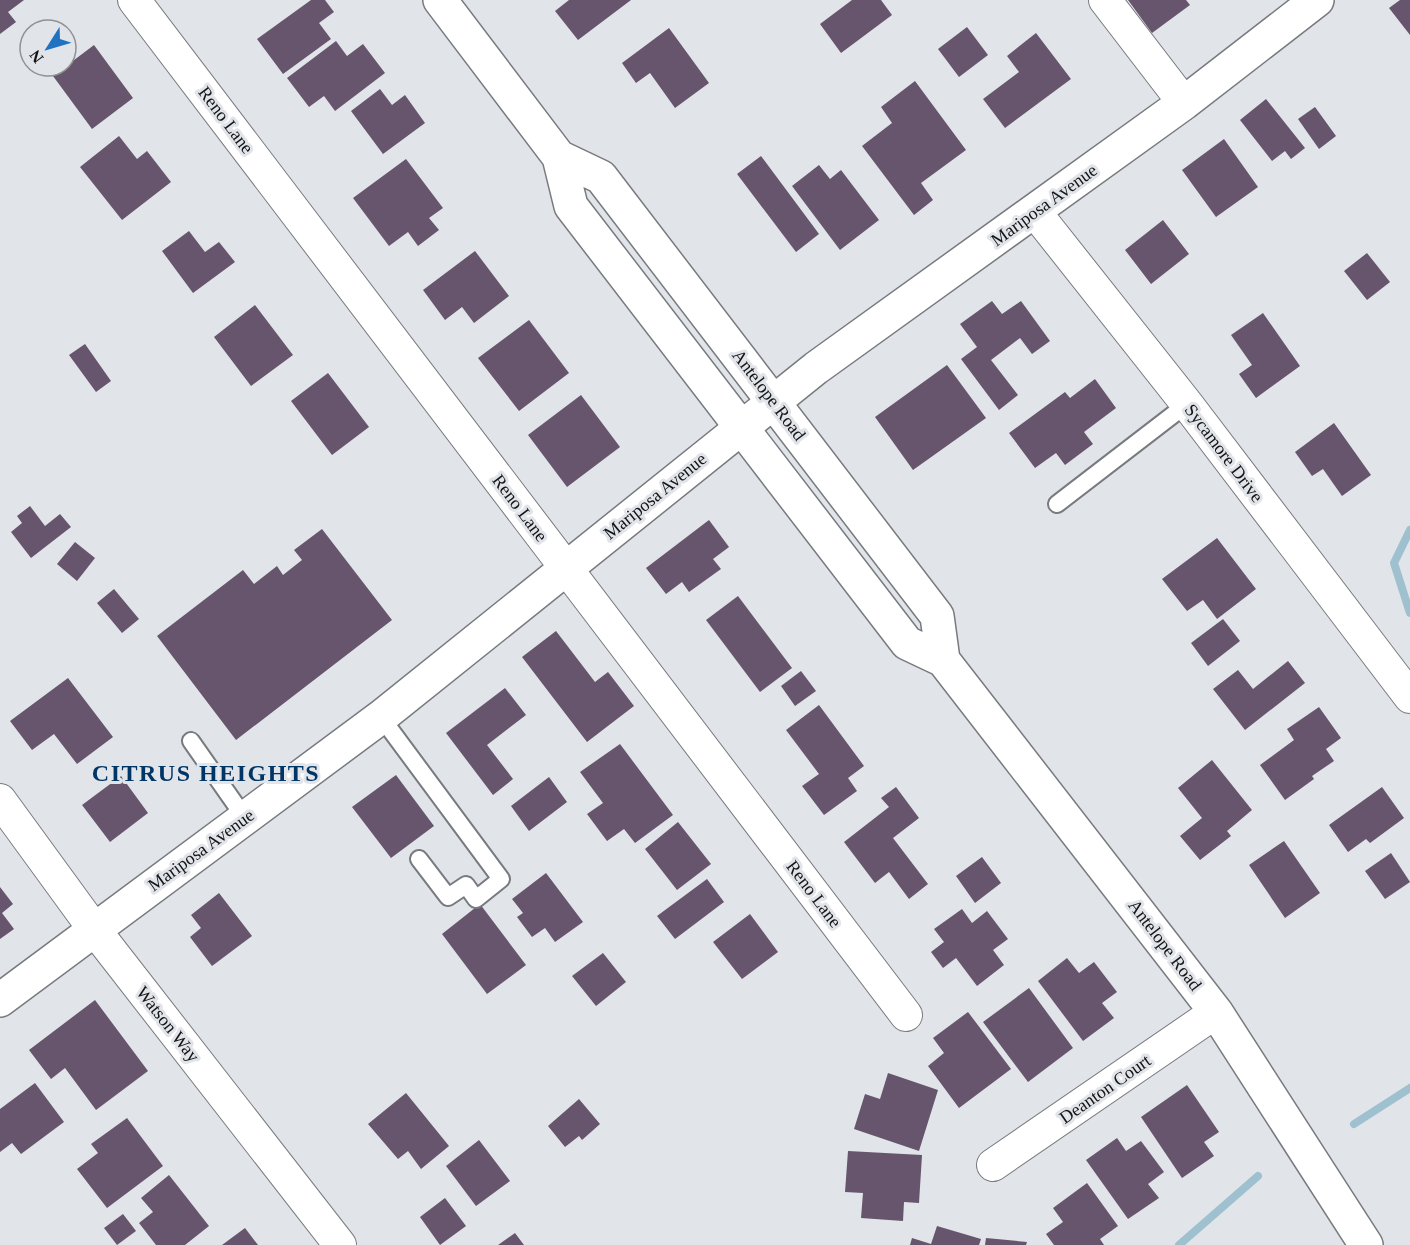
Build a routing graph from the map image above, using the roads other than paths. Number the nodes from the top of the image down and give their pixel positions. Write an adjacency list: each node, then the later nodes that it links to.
1 (134, 0): 12 (street, Reno Lane)
2 (440, 0): 6 (main road, Antelope Road)
3 (1105, 0): 5 (street)
4 (1317, 0): 5 (main road, Mariposa Avenue)
5 (1184, 103): 7 (main road, Mariposa Avenue)
6 (559, 157): 8 (main road, Antelope Road); 10 (main road, Antelope Road)
7 (1035, 212): 8 (main road, Mariposa Avenue); 9 (street, Sycamore Drive)
8 (773, 402): 10 (main road, Mariposa Avenue); 13 (main road, Antelope Road)
9 (1188, 404): 11 (lane); 14 (street, Sycamore Drive)
10 (741, 426): 12 (main road, Mariposa Avenue); 13 (main road, Antelope Road)
11 (1057, 504)
12 (565, 568): 15 (main road, Mariposa Avenue); 23 (street, Reno Lane)
13 (943, 660): 22 (main road, Antelope Road)
14 (1410, 697)
15 (381, 717): 18 (main road, Mariposa Avenue); 19 (lane)
16 (191, 741): 18 (lane)
17 (0, 800): 20 (street, Watson Way)
18 (245, 818): 20 (main road, Mariposa Avenue)
19 (419, 859)
20 (94, 929): 21 (main road, Mariposa Avenue); 25 (street, Watson Way)
21 (0, 1000)
22 (1216, 1012): 24 (street, Deanton Court); 26 (main road, Antelope Road)
23 (906, 1015)
24 (993, 1165)
25 (340, 1245)
26 (1366, 1245)

